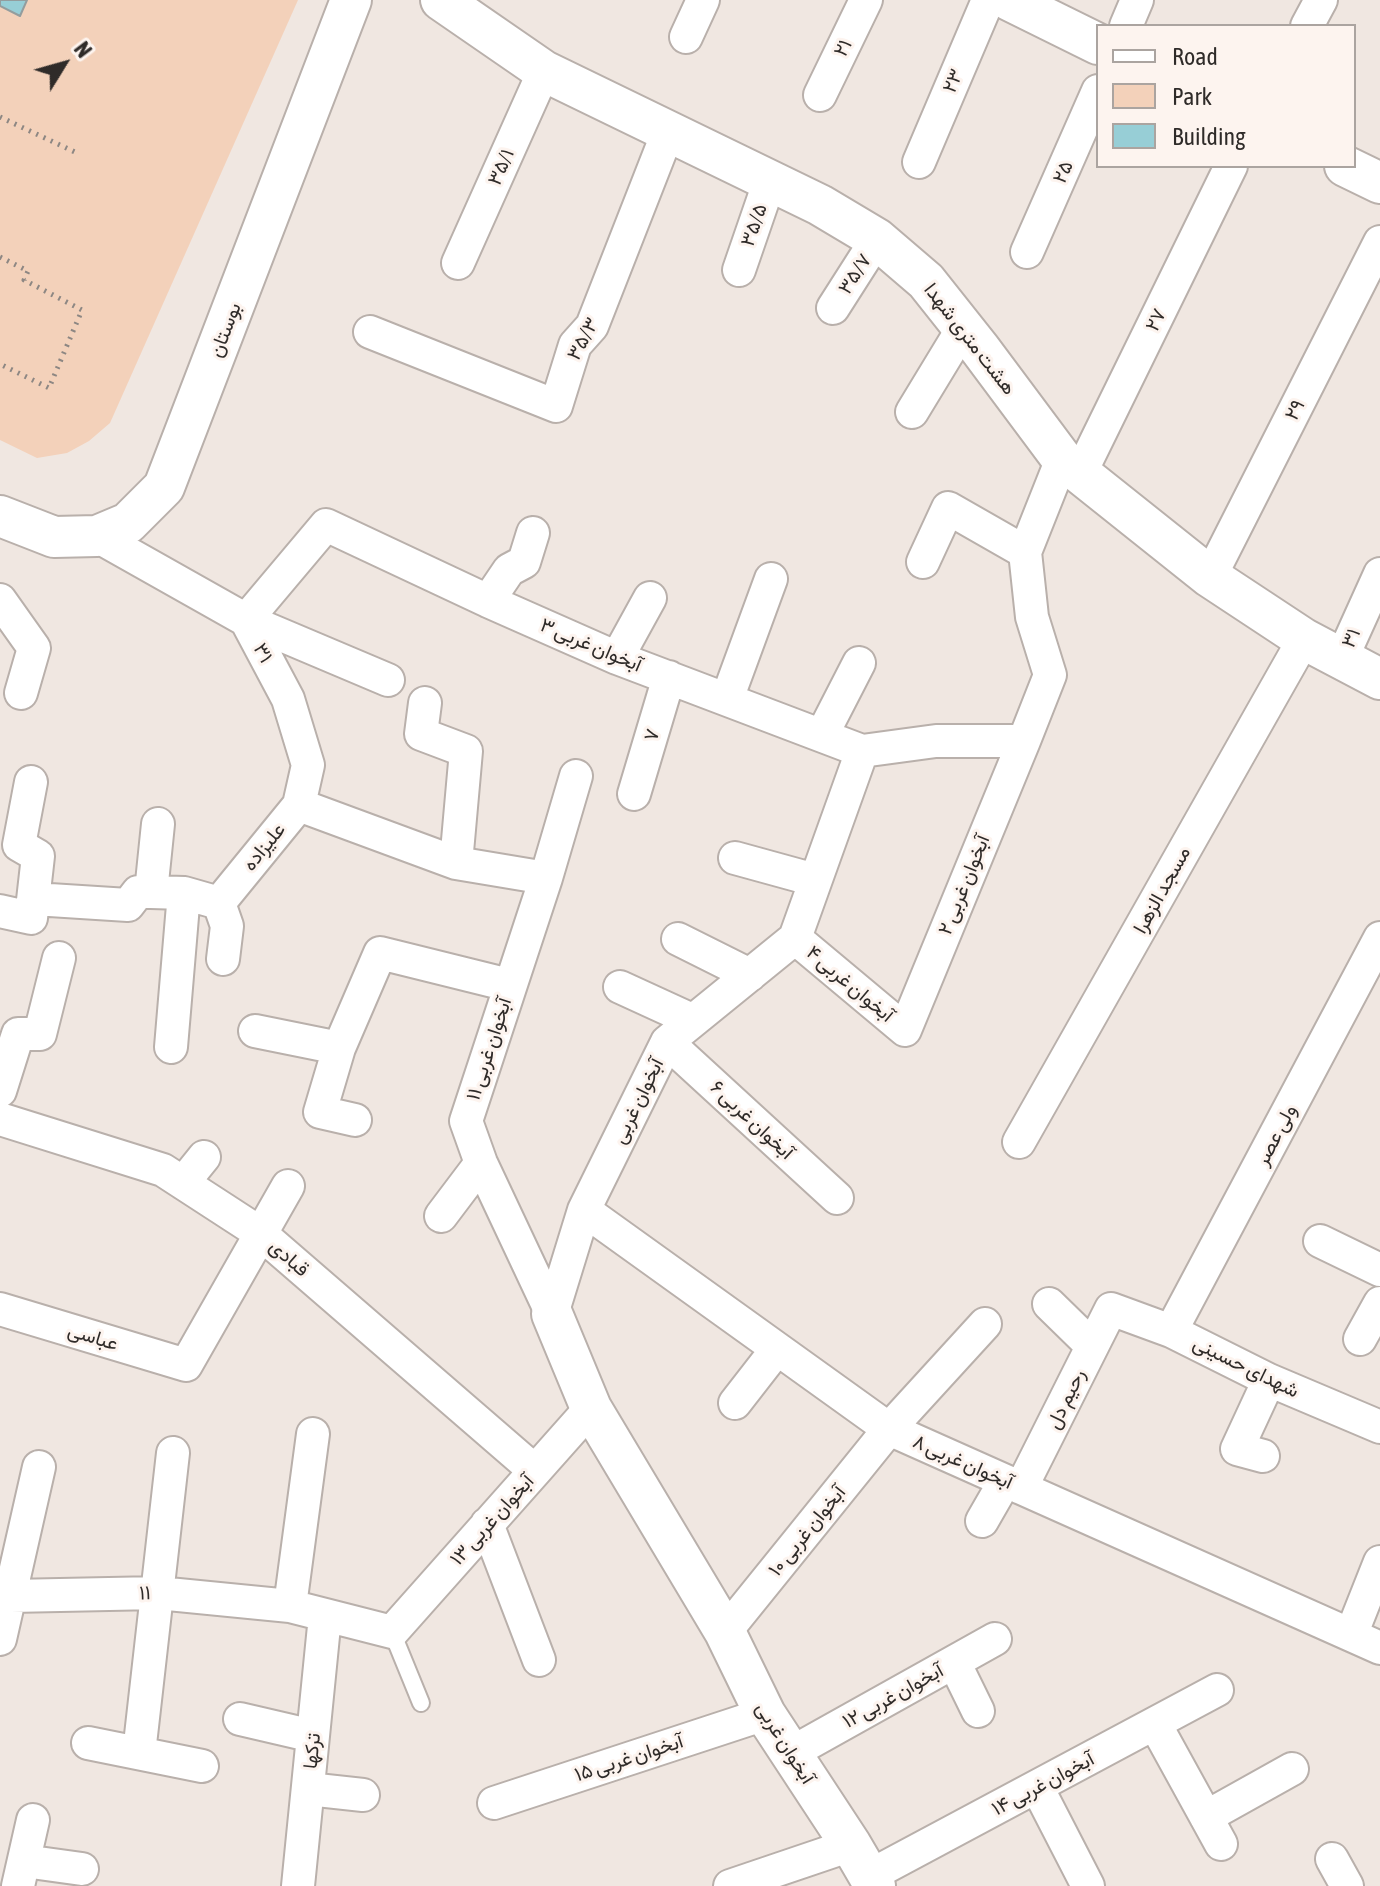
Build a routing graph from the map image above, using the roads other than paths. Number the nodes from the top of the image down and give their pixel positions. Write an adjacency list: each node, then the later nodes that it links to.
1 (351, 0): 36 (street, بوستان)
2 (441, 0): 14 (street, هشت متری شهدا)
3 (703, 0): 12 (street)
4 (866, 0): 15 (street, ۲۱)
5 (988, 0): 18 (street, ۲۳)
6 (1009, 0): 9 (street)
7 (1137, 0): 10 (street)
8 (1321, 0): 11 (street)
9 (1053, 10): 13 (street)
10 (1127, 24)
11 (1308, 24)
12 (686, 37)
13 (1096, 42)
14 (544, 71): 17 (street, هشت متری شهدا); 26 (street, ۳۵/۱)
15 (820, 95)
16 (1096, 96): 25 (street, ۲۵)
17 (668, 132): 21 (street, هشت متری شهدا); 30 (street, ۳۵/۳)
18 (919, 162)
19 (1230, 168): 32 (street, ۲۷)
20 (1349, 168): 22 (street)
21 (770, 180): 23 (street, هشت متری شهدا); 27 (street, ۳۵/۵)
22 (1380, 183)
23 (877, 239): 28 (street, ۳۵/۷); 29 (street, هشت متری شهدا)
24 (1380, 242): 40 (street, ۲۹)
25 (1027, 252)
26 (458, 263)
27 (739, 270)
28 (833, 308)
29 (963, 328): 31 (street); 32 (street, هشت متری شهدا)
30 (370, 332)
31 (912, 412)
32 (1071, 466): 37 (street); 40 (street, هشت متری شهدا)
33 (1, 519): 36 (street, بوستان)
34 (326, 525): 44 (street, آبخوان غربی ۳); 45 (street, ۳۱)
35 (533, 533): 44 (street)
36 (97, 536): 45 (street)
37 (1025, 552): 38 (street); 57 (street)
38 (923, 562)
39 (1380, 574): 48 (street, ۳۱)
40 (1210, 577): 46 (street, هشت متری شهدا)
41 (771, 579): 54 (street)
42 (650, 598): 47 (street)
43 (0, 600): 53 (street)
44 (488, 601): 47 (street, آبخوان غربی ۳)
45 (246, 620): 52 (street); 62 (street, ۳۱)
46 (1304, 639): 48 (street, هشت متری شهدا); 90 (street, مسجد الزهرا)
47 (617, 658): 50 (street, آبخوان غربی ۳)
48 (1342, 658): 51 (street, هشت متری شهدا)
49 (859, 663): 56 (street)
50 (669, 677): 54 (street, آبخوان غربی ۳); 61 (street, ۷)
51 (1380, 679)
52 (388, 680)
53 (21, 693)
54 (727, 699): 56 (street, آبخوان غربی ۳)
55 (425, 703): 65 (street)
56 (822, 735): 58 (street, آبخوان غربی ۳)
57 (1024, 741): 58 (street); 82 (street, آبخوان غربی ۲)
58 (862, 751): 67 (street)
59 (576, 776): 66 (street, آبخوان غربی ۱۱)
60 (31, 782): 71 (street)
61 (634, 794)
62 (299, 805): 65 (street, علیزاده); 70 (street, علیزاده)
63 (158, 824): 68 (street)
64 (735, 858): 67 (street)
65 (456, 863): 66 (street, علیزاده)
66 (546, 878): 79 (street, آبخوان غربی ۱۱)
67 (815, 880): 73 (street)
68 (151, 892): 69 (street); 71 (street)
69 (184, 893): 70 (street); 85 (street)
70 (219, 903): 77 (street)
71 (33, 908): 72 (street)
72 (0, 911)
73 (795, 938): 78 (street, آبخوان غربی); 82 (street, آبخوان غربی ۴)
74 (1380, 938): 107 (street, ولی عصر)
75 (678, 939): 78 (street)
76 (59, 958): 87 (street)
77 (223, 959)
78 (750, 975): 81 (street, آبخوان غربی)
79 (509, 985): 86 (street); 92 (street, آبخوان غربی ۱۱)
80 (620, 987): 81 (street)
81 (692, 1020): 84 (street, آبخوان غربی)
82 (905, 1030)
83 (255, 1031): 86 (street)
84 (667, 1042): 95 (street, آبخوان غربی ۶); 96 (street, آبخوان غربی)
85 (171, 1047)
86 (339, 1048): 89 (street)
87 (0, 1091)
88 (0, 1119): 93 (street, قبادی)
89 (355, 1120)
90 (1019, 1142)
91 (204, 1157): 93 (street)
92 (481, 1163): 97 (street); 105 (street, آبخوان غربی ۱۱)
93 (183, 1183): 98 (street, قبادی)
94 (288, 1186): 98 (street)
95 (837, 1198)
96 (584, 1210): 105 (street, آبخوان غربی); 110 (street, آبخوان غربی ۸)
97 (441, 1216)
98 (260, 1233): 103 (street, عباسی); 120 (street, قبادی)
99 (1320, 1241): 100 (street)
100 (1380, 1270)
101 (1380, 1303): 108 (street)
102 (1049, 1304): 109 (street)
103 (0, 1309)
104 (1111, 1309): 107 (street, شهدای حسینی); 109 (street, رحیم دل)
105 (552, 1314): 113 (street, آبخوان غربی)
106 (985, 1324): 115 (street, آبخوان غربی ۱۰)
107 (1171, 1331): 111 (street, شهدای حسینی)
108 (1360, 1339)
109 (1092, 1346): 121 (street, رحیم دل)
110 (777, 1349): 112 (street); 115 (street, آبخوان غربی ۸)
111 (1269, 1380): 114 (street, شهدای حسینی); 118 (street)
112 (735, 1403)
113 (591, 1408): 120 (street, آبخوان غربی ۱۳); 130 (street, آبخوان غربی)
114 (1380, 1427)
115 (889, 1429): 121 (street, آبخوان غربی ۸); 130 (street, آبخوان غربی ۱۰)
116 (313, 1434): 127 (street)
117 (173, 1453): 125 (street)
118 (1263, 1456)
119 (39, 1467): 126 (street)
120 (535, 1471): 123 (street, آبخوان غربی ۱۳)
121 (1013, 1485): 122 (street, رحیم دل); 133 (street, آبخوان غربی ۸)
122 (982, 1521)
123 (487, 1524): 129 (street, آبخوان غربی ۱۳); 134 (street)
124 (1380, 1562): 133 (street)
125 (158, 1593): 126 (street, ۱۱); 127 (street, ۱۱); 144 (street)
126 (5, 1595): 131 (street)
127 (290, 1606): 128 (street, ۱۱)
128 (325, 1616): 129 (street, ۱۱); 142 (street, ترکها)
129 (392, 1632): 137 (lane)
130 (725, 1632): 139 (street, آبخوان غربی)
131 (0, 1639)
132 (995, 1639): 135 (street, آبخوان غربی ۱۲)
133 (1366, 1641)
134 (539, 1660)
135 (954, 1662): 138 (street); 145 (street, آبخوان غربی ۱۲)
136 (1217, 1690): 141 (street, آبخوان غربی ۱۴)
137 (421, 1703)
138 (978, 1711)
139 (765, 1714): 145 (street, آبخوان غربی); 151 (street, آبخوان غربی ۱۵)
140 (240, 1719): 142 (street)
141 (1155, 1724): 147 (street); 148 (street, آبخوان غربی ۱۴)
142 (313, 1736): 149 (street, ترکها)
143 (88, 1743): 144 (street)
144 (139, 1753): 146 (street)
145 (791, 1753): 154 (street, آبخوان غربی)
146 (202, 1766)
147 (1292, 1769)
148 (1037, 1787): 154 (street, آبخوان غربی ۱۴); 158 (street)
149 (308, 1789): 150 (street); 156 (street, ترکها)
150 (363, 1795)
151 (494, 1803)
152 (33, 1820): 155 (street)
153 (82, 1869): 155 (street)
154 (865, 1869): 157 (street, آبخوان غربی ۱۴)
155 (21, 1874)
156 (298, 1886)
157 (730, 1886)
158 (1088, 1886)

